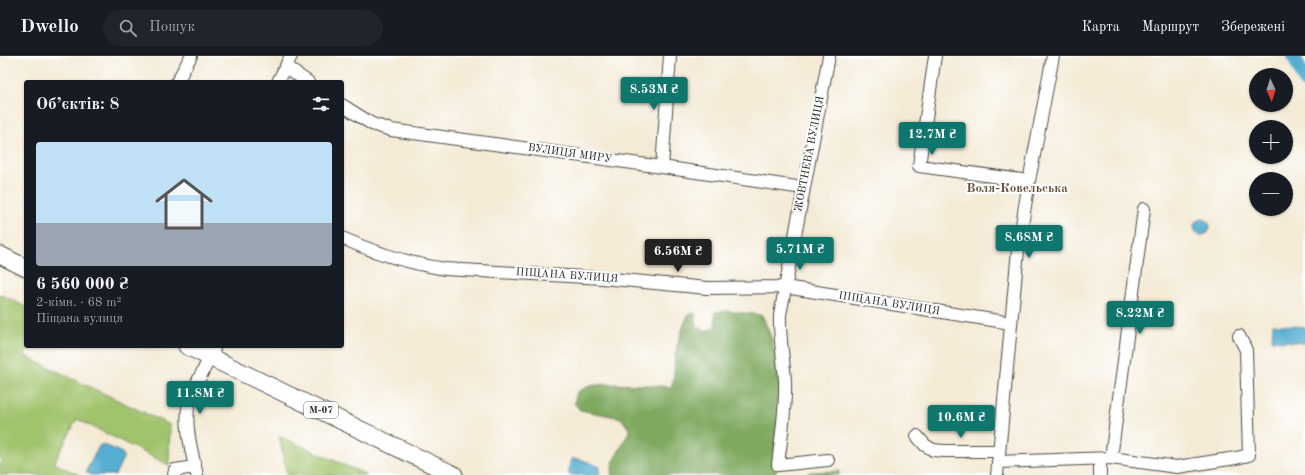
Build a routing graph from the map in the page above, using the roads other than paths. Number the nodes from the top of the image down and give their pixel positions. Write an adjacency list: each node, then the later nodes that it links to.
1 (191, 56): 8 (street)
2 (291, 56): 7 (street)
3 (670, 56): 12 (street)
4 (830, 56): 14 (street, ЖОВТНЕВА ВУЛИЦЯ)
5 (934, 56): 13 (street)
6 (1053, 56): 13 (street)
7 (286, 67): 9 (street); 10 (street)
8 (177, 80)
9 (279, 80)
10 (305, 80)
11 (344, 105): 12 (street, ВУЛИЦЯ МИРУ)
12 (662, 167): 14 (street, ВУЛИЦЯ МИРУ)
13 (1029, 181): 20 (street)
14 (803, 188): 19 (street, ЖОВТНЕВА ВУЛИЦЯ)
15 (1144, 209): 25 (street)
16 (344, 239): 19 (street, ПІЩАНА ВУЛИЦЯ)
17 (0, 255): 18 (highway)
18 (24, 267)
19 (784, 288): 20 (street, ПІЩАНА ВУЛИЦЯ); 26 (street, ЖОВТНЕВА ВУЛИЦЯ)
20 (1011, 323): 27 (street)
21 (1239, 336): 29 (street)
22 (196, 348): 23 (highway, М-07)
23 (213, 352): 28 (street); 31 (highway, М-07)
24 (917, 436): 27 (street)
25 (1106, 458): 27 (street); 29 (street); 32 (street)
26 (828, 460)
27 (998, 465)
28 (196, 471): 30 (street)
29 (1177, 471)
30 (174, 475)
31 (454, 475)
32 (1100, 475)

